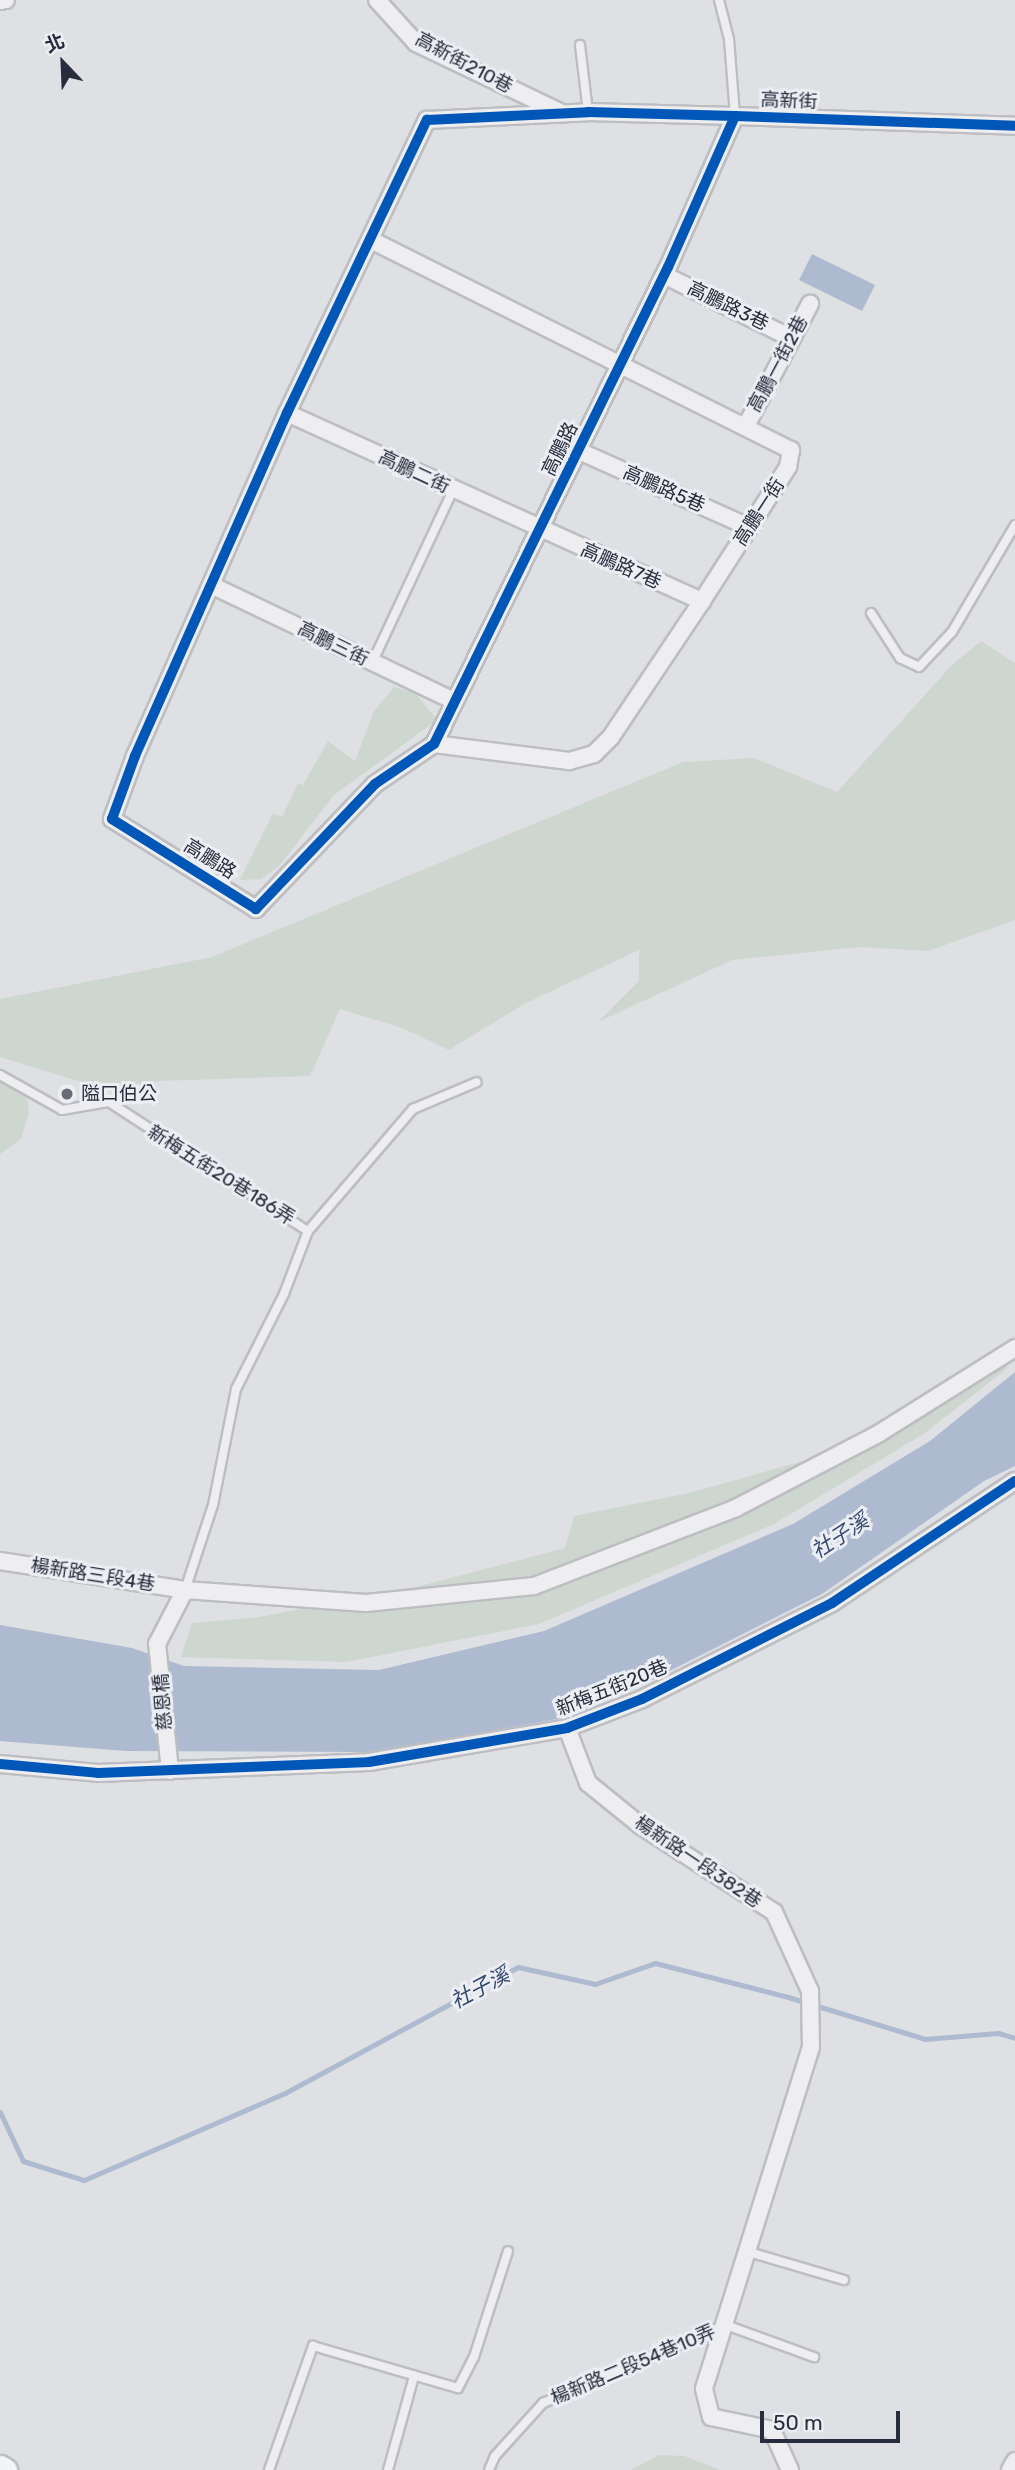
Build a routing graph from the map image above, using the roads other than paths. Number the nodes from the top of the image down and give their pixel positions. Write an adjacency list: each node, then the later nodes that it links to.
1 (6, 0): 4 (street)
2 (377, 0): 7 (street, 高新街210巷)
3 (719, 0): 8 (lane)
4 (0, 1)
5 (580, 45): 6 (lane)
6 (588, 112): 7 (street, 高新街); 8 (street, 高新街)
7 (562, 113): 10 (street, 高鵬路)
8 (735, 116): 9 (street, 高新街); 11 (street, 高鵬路)
9 (1015, 125)
10 (371, 240): 14 (street, 高鵬一街); 15 (street, 高鵬路)
11 (664, 275): 13 (street, 高鵬路3巷); 14 (street, 高鵬路)
12 (810, 304): 13 (street, 高鵬一街2巷)
13 (791, 338): 16 (street, 高鵬一街2巷)
14 (621, 364): 16 (street, 高鵬一街); 17 (street, 高鵬路)
15 (287, 413): 18 (street, 高鵬二街); 22 (street, 高鵬路)
16 (747, 424): 20 (street, 高鵬一街)
17 (579, 451): 20 (street, 高鵬路5巷); 21 (street, 高鵬路)
18 (453, 490): 21 (street, 高鵬二街); 25 (lane)
19 (1015, 525): 24 (lane)
20 (749, 527): 23 (street, 高鵬一街)
21 (540, 530): 23 (street, 高鵬路7巷); 26 (street, 高鵬路)
22 (213, 586): 25 (street, 高鵬三街); 27 (street, 高鵬路)
23 (702, 601): 27 (street, 高鵬一街)
24 (871, 613)
25 (372, 663): 26 (street, 高鵬三街)
26 (454, 701): 27 (street, 高鵬路)
27 (434, 744)
28 (0, 1075): 30 (lane, 新梅五街20巷186弄)
29 (477, 1082): 30 (lane)
30 (308, 1231): 34 (lane, 新梅五街20巷186弄)
31 (1015, 1348): 34 (street, 楊新路三段4巷)
32 (1015, 1481): 36 (street, 新梅五街20巷)
33 (0, 1561): 34 (street, 楊新路三段4巷)
34 (185, 1590): 35 (street, 新梅五街20巷186弄)
35 (157, 1644): 38 (street, 慈恩橋)
36 (567, 1728): 38 (street, 新梅五街20巷); 40 (street, 楊新路一段382巷)
37 (0, 1764): 38 (street, 新梅五街20巷)
38 (169, 1765)
39 (508, 2250): 44 (lane)
40 (749, 2252): 41 (lane); 42 (street, 楊新路一段382巷)
41 (844, 2280)
42 (726, 2325): 43 (lane); 50 (lane, 楊新路二段54巷10弄); 51 (street, 楊新路一段382巷)
43 (814, 2357)
44 (414, 2376): 48 (lane); 49 (lane)
45 (1015, 2461): 52 (street)
46 (0, 2467): 47 (main road)
47 (5, 2470)
48 (269, 2470)
49 (388, 2470)
50 (489, 2470)
51 (790, 2470)
52 (1010, 2470)

